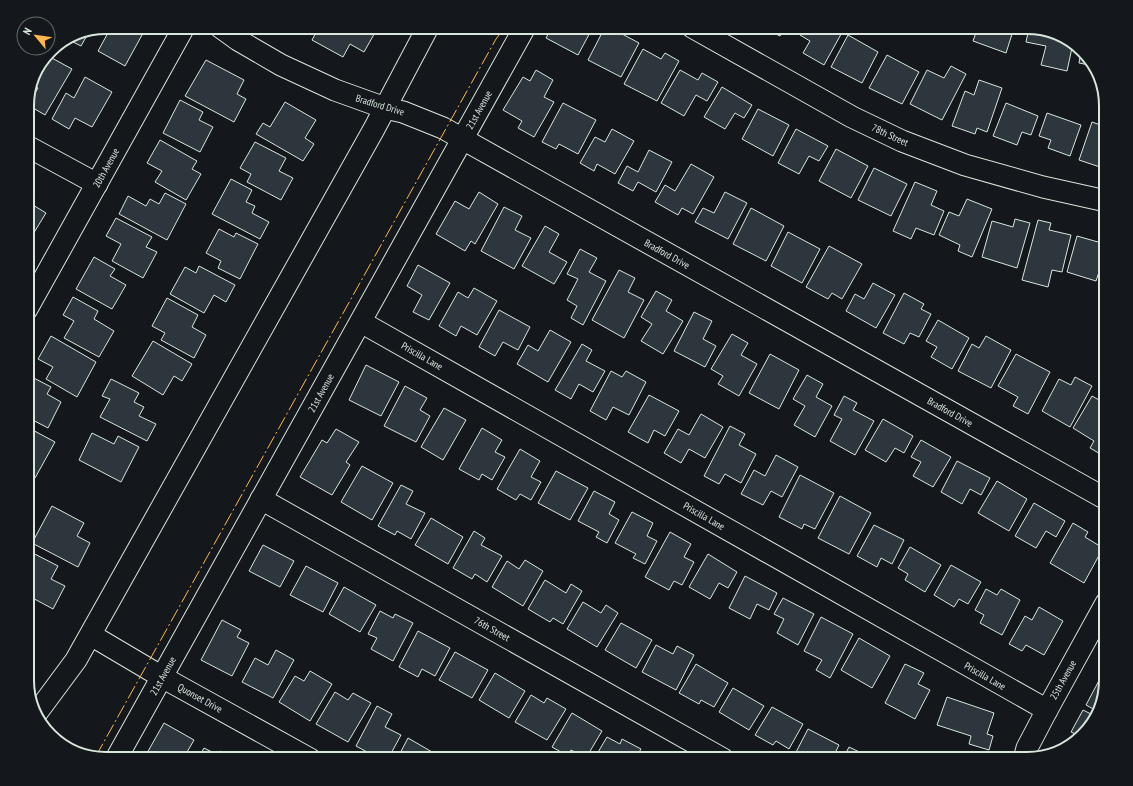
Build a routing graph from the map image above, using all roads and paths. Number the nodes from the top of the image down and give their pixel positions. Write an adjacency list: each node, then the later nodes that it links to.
1 (180, 34): 9 (street, 20th Avenue)
2 (230, 34): 6 (street, Bradford Drive)
3 (424, 34): 6 (street)
4 (521, 34): 7 (street, 21st Avenue)
5 (704, 34): 10 (street, 78th Street)
6 (385, 108): 7 (street, Bradford Drive); 16 (street)
7 (462, 140): 12 (street, 21st Avenue); 13 (street, Bradford Drive)
8 (34, 150): 9 (street)
9 (97, 184): 11 (street, 20th Avenue)
10 (1099, 199)
11 (34, 296)
12 (361, 322): 14 (street, 21st Avenue); 19 (street, Priscilla Lane)
13 (1099, 495)
14 (261, 499): 17 (street, 21st Avenue); 22 (street, 76th Street)
15 (1099, 615): 19 (street, 25th Avenue)
16 (91, 635): 17 (street, Quonset Drive); 18 (street)
17 (162, 677): 20 (street, 21st Avenue); 21 (street, Quonset Drive)
18 (40, 709)
19 (1046, 710): 23 (street, 25th Avenue)
20 (120, 752)
21 (297, 752)
22 (711, 752)
23 (1026, 752)

